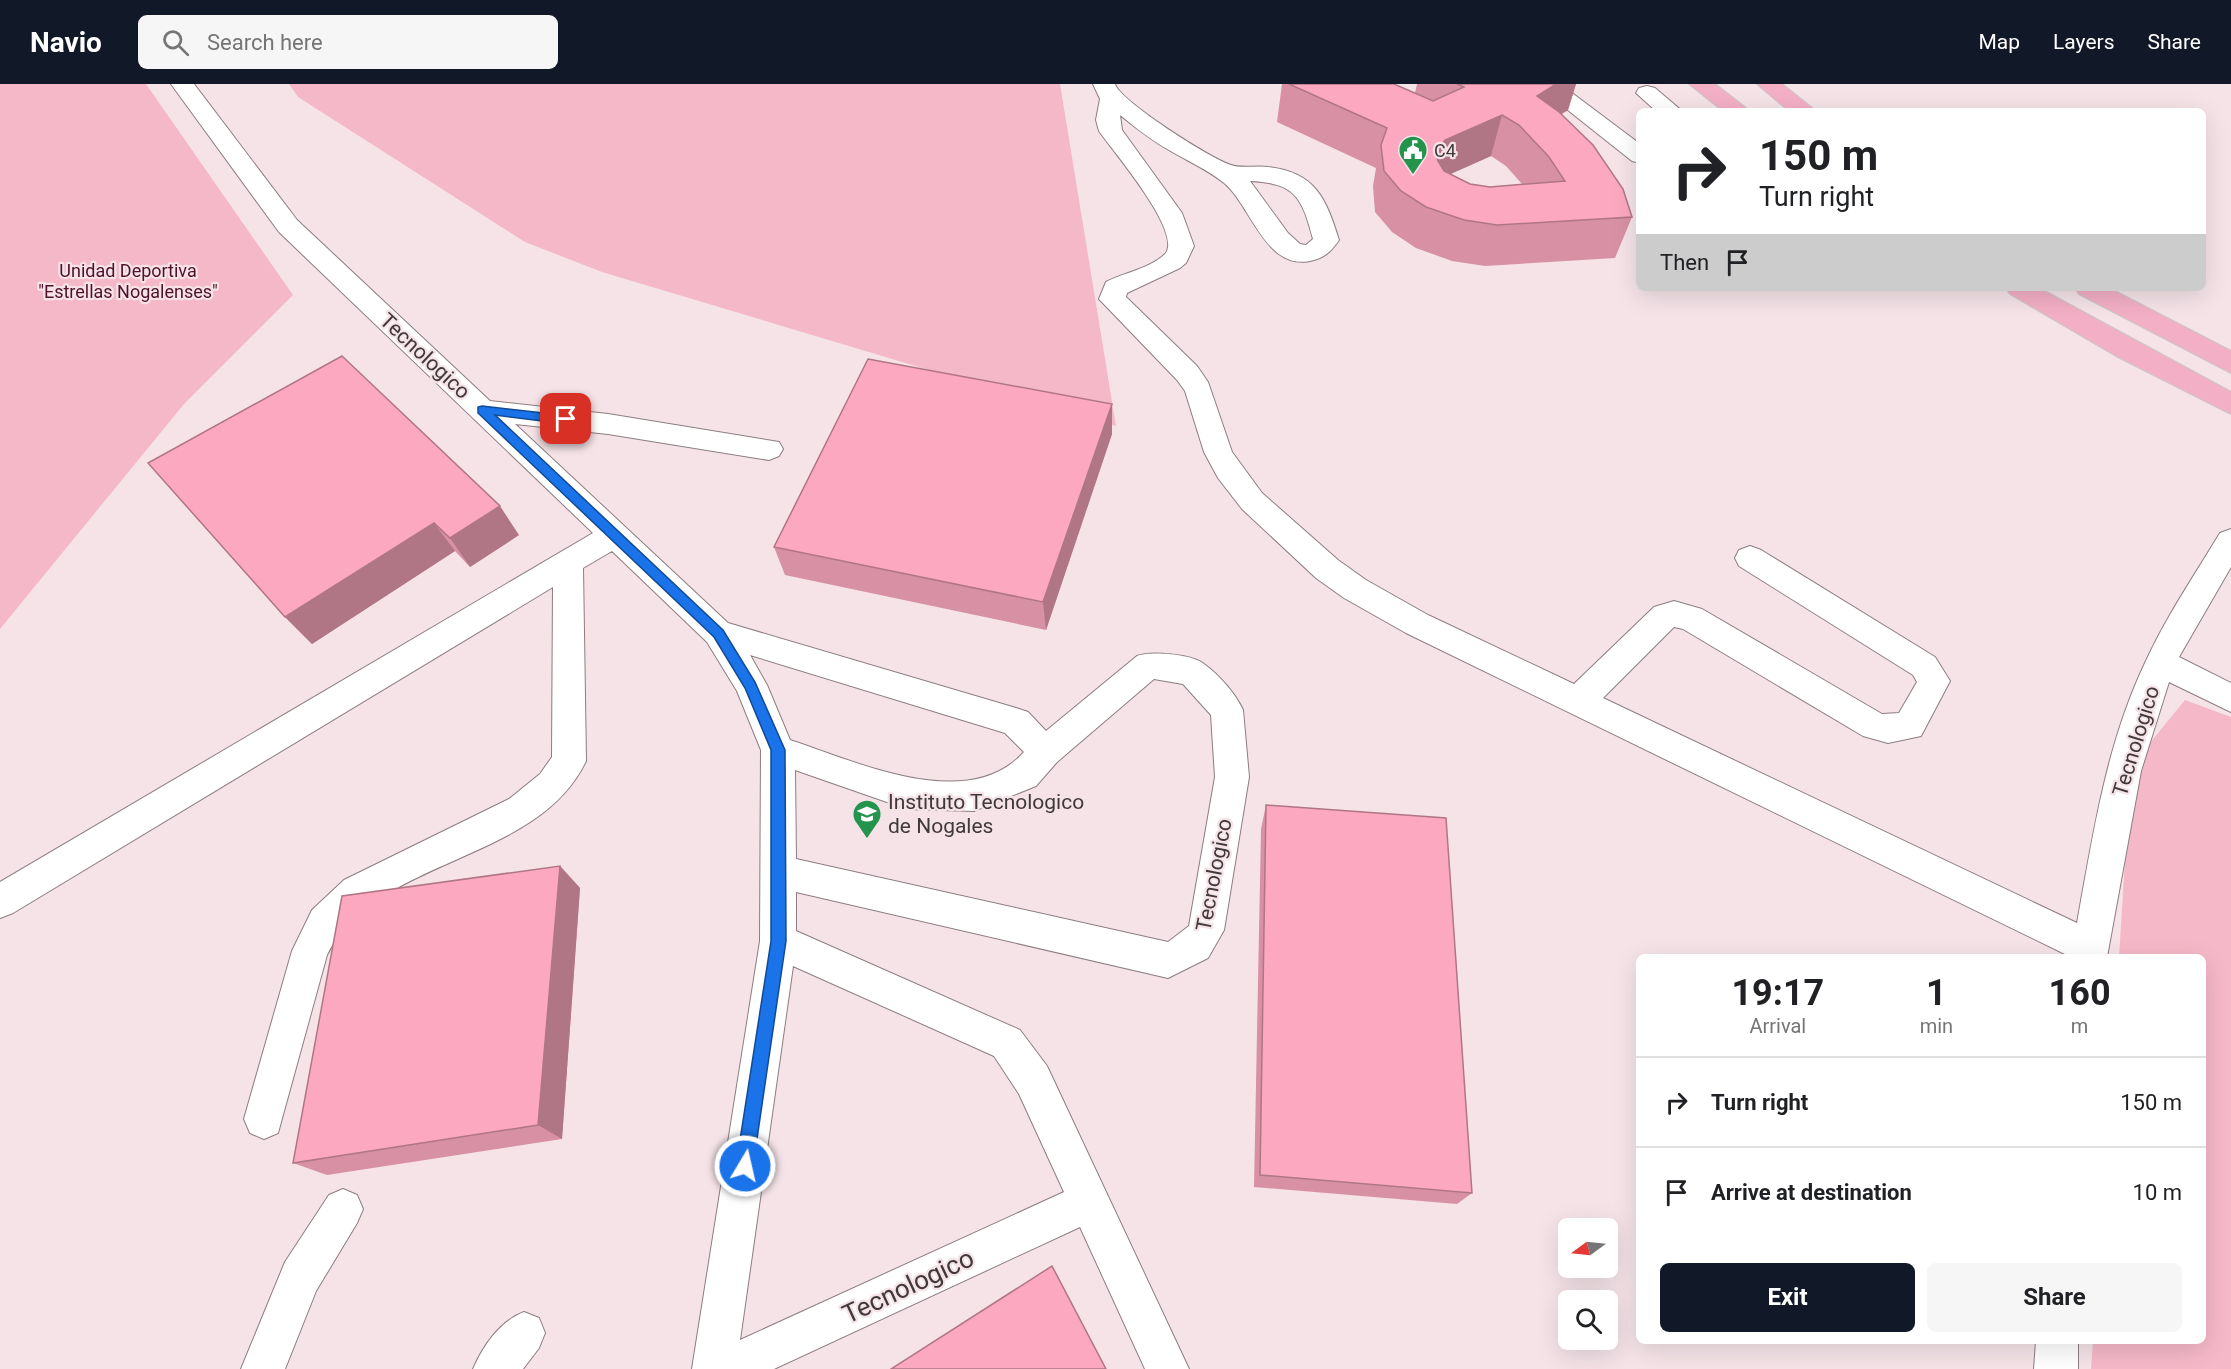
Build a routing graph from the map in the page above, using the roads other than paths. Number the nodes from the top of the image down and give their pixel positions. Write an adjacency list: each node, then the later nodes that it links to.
1 (182, 84): 16 (street, Tecnologico)
2 (1546, 84): 10 (street)
3 (1700, 84): 8 (main road)
4 (1767, 84): 9 (main road)
5 (1108, 91): 11 (street); 25 (street)
6 (1647, 93): 7 (street)
7 (1666, 108)
8 (1734, 108)
9 (1800, 108)
10 (1636, 153)
11 (1229, 173)
12 (2024, 291): 15 (main road)
13 (2094, 291): 14 (main road)
14 (2231, 363)
15 (2231, 404)
16 (482, 410): 17 (street); 18 (street, Tecnologico)
17 (770, 449)
18 (614, 535): 21 (street); 22 (street, Tecnologico)
19 (2231, 541): 23 (street, Tecnologico)
20 (1750, 558): 25 (street)
21 (567, 562): 29 (street); 32 (street)
22 (718, 633): 26 (street, Tecnologico); 27 (street, Tecnologico)
23 (2161, 663): 24 (street); 31 (street, Tecnologico)
24 (2231, 698)
25 (1578, 701): 31 (street)
26 (778, 750): 27 (street, Tecnologico); 28 (street, Tecnologico)
27 (1045, 752): 28 (street, Tecnologico)
28 (779, 872): 30 (street, Tecnologico)
29 (0, 901)
30 (778, 941): 33 (street); 39 (street, Tecnologico)
31 (2090, 952)
32 (264, 1119)
33 (1089, 1202): 40 (street, Tecnologico); 41 (street)
34 (343, 1209): 37 (street)
35 (524, 1333): 38 (street)
36 (2057, 1344): 42 (street)
37 (263, 1369)
38 (495, 1369)
39 (714, 1369)
40 (726, 1369)
41 (1167, 1369)
42 (2056, 1369)

